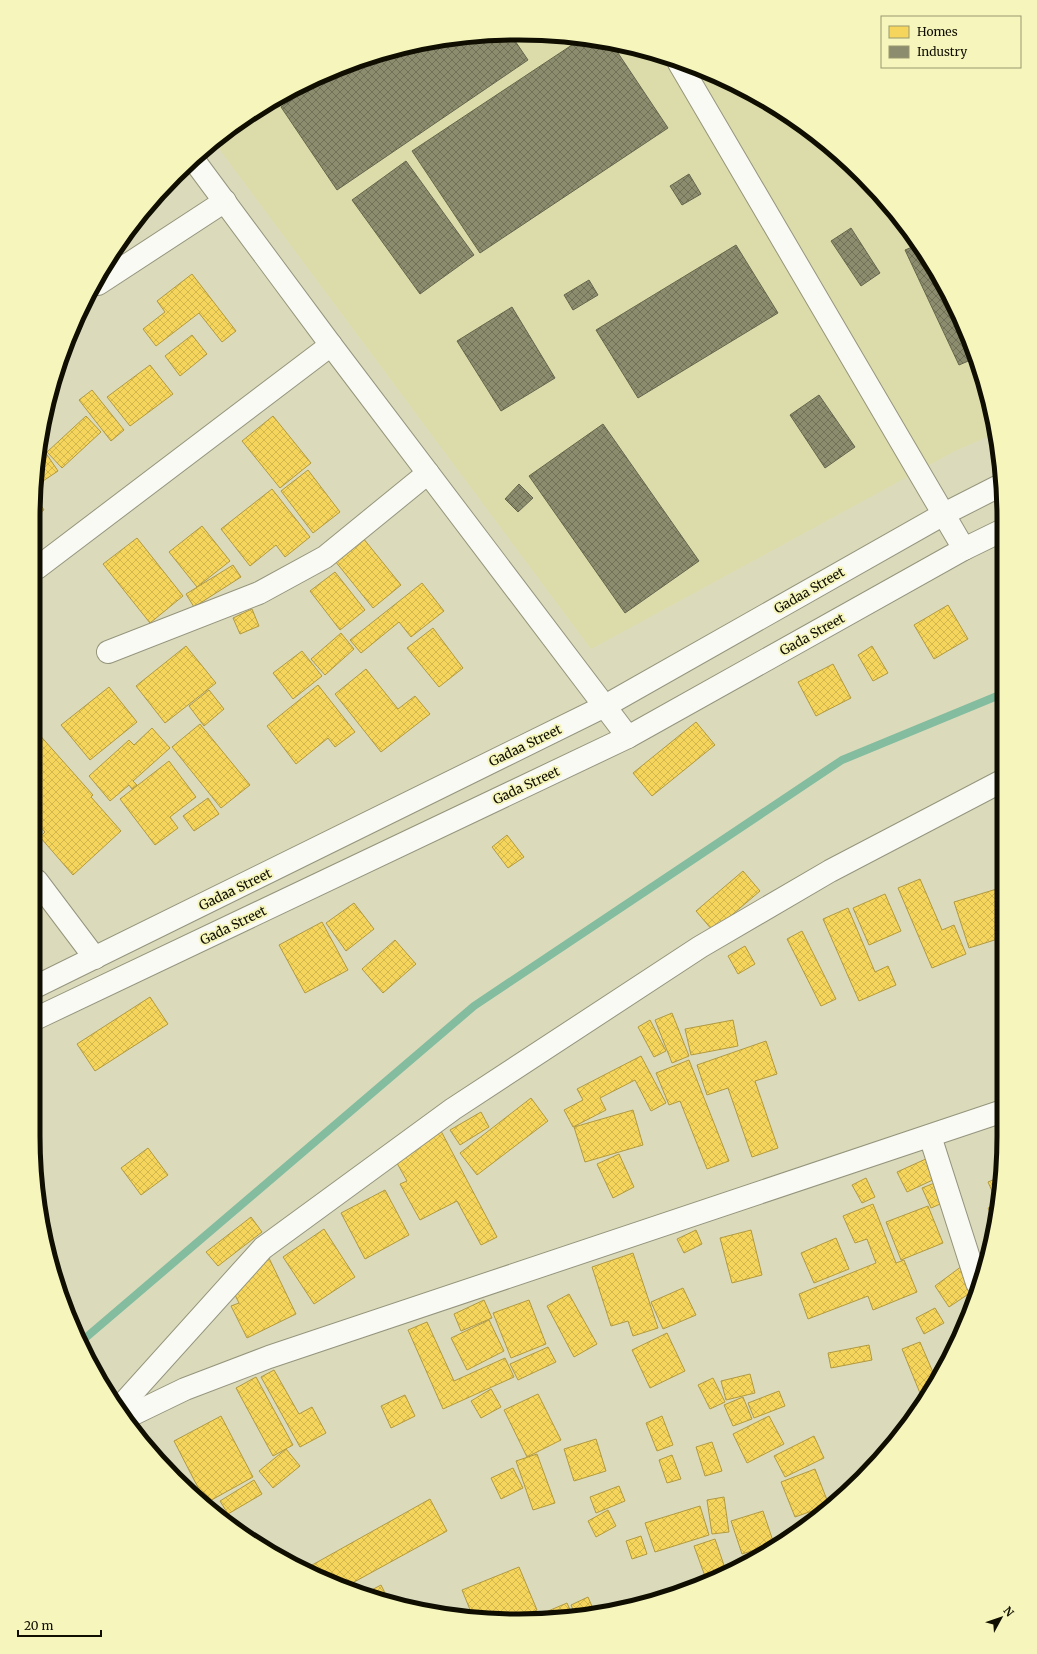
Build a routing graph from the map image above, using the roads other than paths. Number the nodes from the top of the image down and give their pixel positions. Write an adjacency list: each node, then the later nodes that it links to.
1 (682, 69): 8 (street)
2 (197, 164): 3 (street)
3 (225, 201): 4 (street); 5 (street)
4 (103, 281)
5 (330, 345): 6 (street); 11 (street)
6 (428, 473): 12 (street); 13 (street)
7 (996, 488): 8 (street, Gadaa Street)
8 (944, 514): 10 (street); 13 (street, Gadaa Street)
9 (997, 533): 10 (street, Gada Street)
10 (964, 549): 14 (street, Gada Street)
11 (40, 566)
12 (108, 652)
13 (605, 706): 14 (street); 17 (street, Gadaa Street)
14 (628, 737): 19 (street, Gada Street)
15 (997, 784): 23 (street)
16 (40, 885): 17 (street)
17 (94, 958): 18 (street, Gadaa Street)
18 (40, 985)
19 (40, 1017)
20 (997, 1113): 21 (street)
21 (930, 1136): 22 (street); 24 (street)
22 (975, 1278)
23 (122, 1403)
24 (131, 1415)

